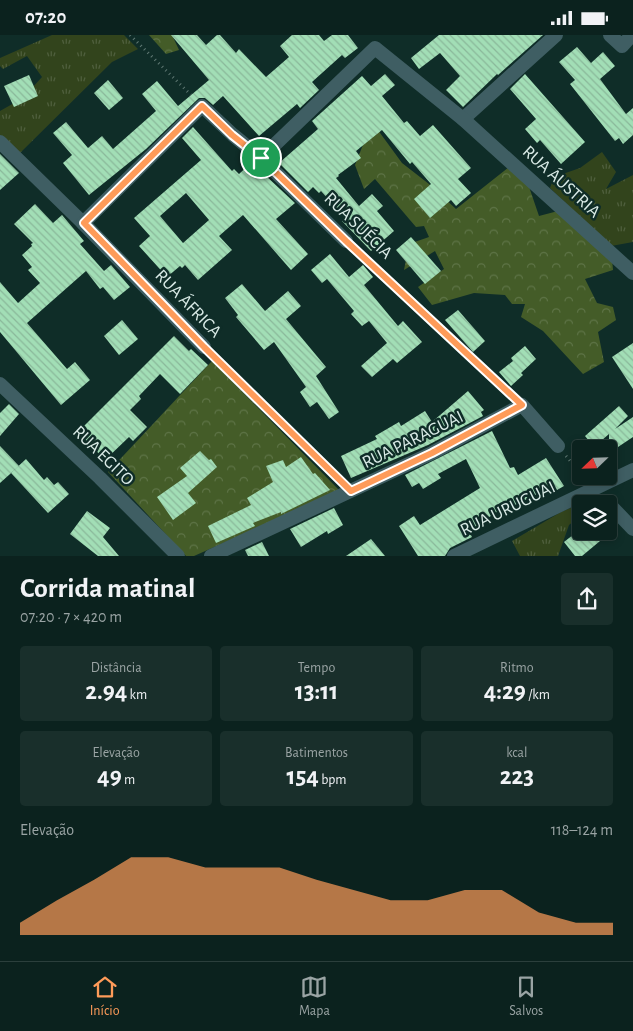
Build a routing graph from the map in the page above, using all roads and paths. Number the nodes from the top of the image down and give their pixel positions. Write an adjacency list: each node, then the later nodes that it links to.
1 (130, 35): 5 (path)
2 (556, 35): 6 (street)
3 (610, 35): 4 (street)
4 (632, 35)
5 (202, 106): 8 (street, RUA SUÉCIA); 9 (street)
6 (464, 119): 8 (street, RUA ÁUSTRIA); 11 (street, RUA ÁUSTRIA)
7 (0, 142): 9 (street, RUA ÁFRICA)
8 (261, 158): 10 (street, RUA SUÉCIA)
9 (84, 223): 12 (street, RUA ÁFRICA)
10 (346, 241): 14 (path, RUA SUÉCIA)
11 (633, 273)
12 (204, 347): 19 (path, RUA ÁFRICA)
13 (0, 384): 23 (street, RUA EGITO)
14 (522, 405): 15 (street); 19 (street, RUA PARAGUAI)
15 (558, 447): 16 (path)
16 (572, 463)
17 (633, 470): 18 (street, RUA URUGUAI)
18 (593, 488): 20 (street); 25 (street, RUA URUGUAI)
19 (351, 491): 24 (street, RUA PARAGUAI)
20 (600, 495)
21 (617, 513): 22 (street)
22 (633, 529)
23 (178, 556)
24 (211, 556)
25 (454, 556)

